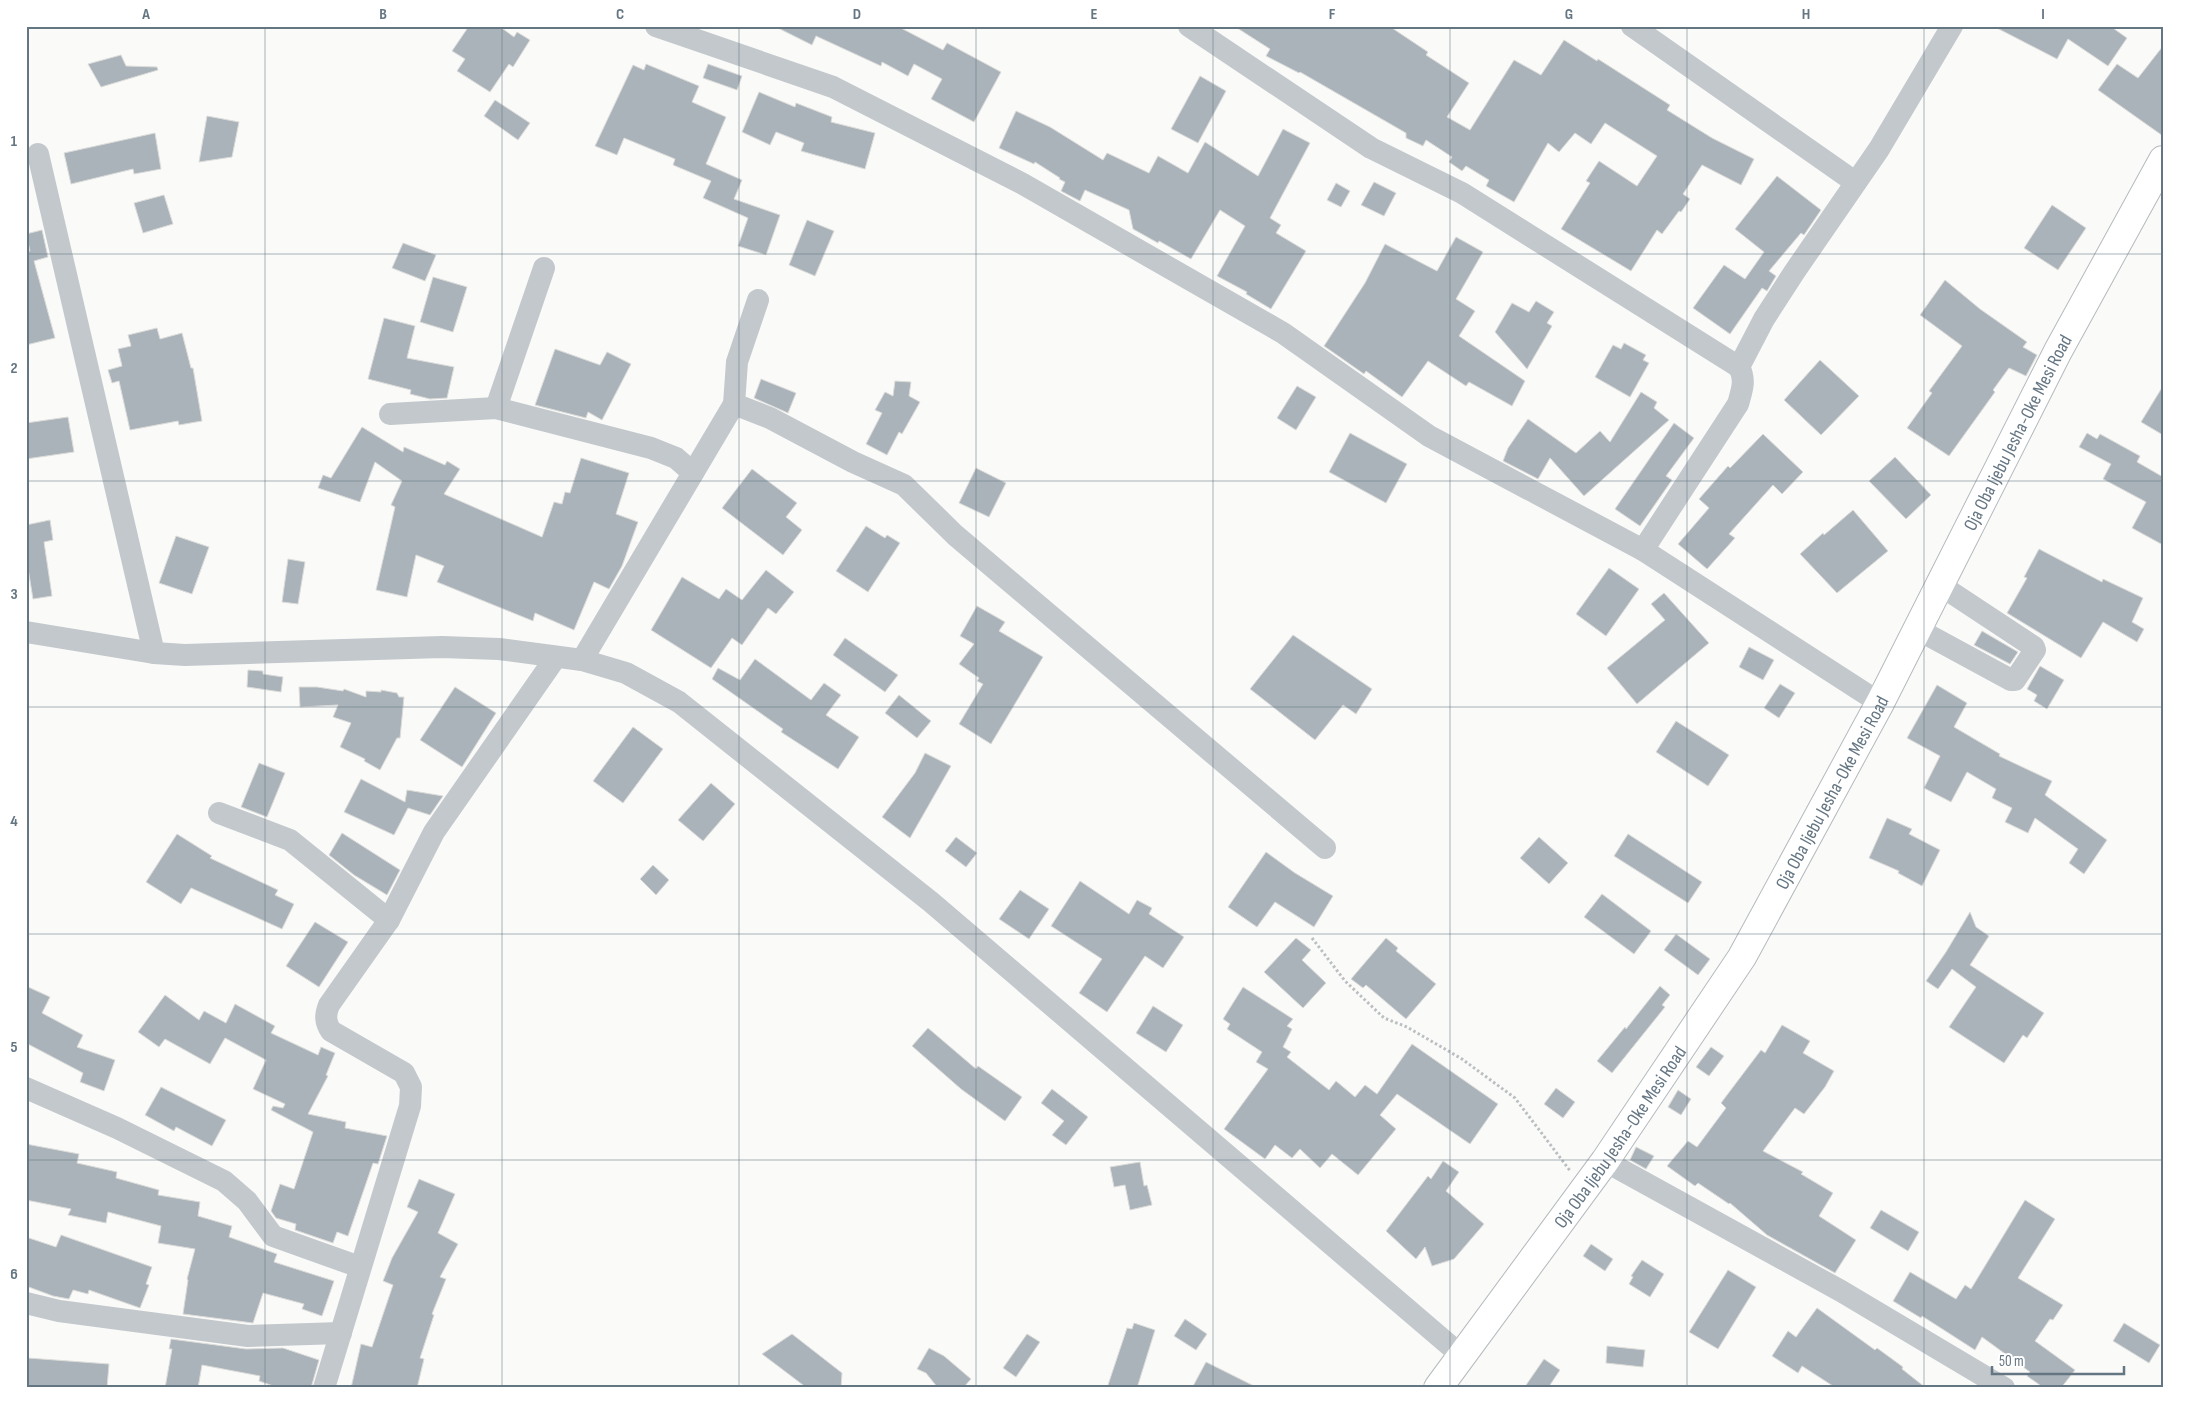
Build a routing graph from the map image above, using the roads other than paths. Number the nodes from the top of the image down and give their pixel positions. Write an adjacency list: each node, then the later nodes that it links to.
1 (656, 26): 5 (street)
2 (1189, 26): 11 (street)
3 (1632, 26): 8 (street)
4 (1952, 26): 8 (street)
5 (689, 30): 16 (street)
6 (38, 154): 20 (street)
7 (2163, 160): 17 (main road, Oja Oba Ijebu Jesha-Oke Mesi Road)
8 (1854, 182): 11 (street)
9 (544, 268): 13 (street)
10 (758, 300): 12 (street)
11 (1739, 367): 16 (street)
12 (734, 404): 15 (street); 25 (street)
13 (496, 408): 14 (street); 15 (street)
14 (390, 414)
15 (693, 472): 22 (street)
16 (1642, 550): 23 (street)
17 (1940, 585): 18 (main road, Oja Oba Ijebu Jesha-Oke Mesi Road); 18 (street)
18 (1917, 629): 23 (main road, Oja Oba Ijebu Jesha-Oke Mesi Road)
19 (26, 632): 20 (street)
20 (154, 653): 21 (street)
21 (556, 657): 22 (street); 26 (street)
22 (582, 660): 32 (street)
23 (1880, 703): 28 (main road, Oja Oba Ijebu Jesha-Oke Mesi Road)
24 (218, 813): 26 (street)
25 (1325, 848)
26 (390, 920): 29 (street)
27 (26, 1088): 29 (street)
28 (1604, 1160): 32 (main road, Oja Oba Ijebu Jesha-Oke Mesi Road); 35 (street)
29 (360, 1267): 31 (street)
30 (26, 1303): 31 (street)
31 (341, 1333): 33 (street)
32 (1462, 1356): 34 (main road, Oja Oba Ijebu Jesha-Oke Mesi Road)
33 (324, 1388)
34 (1438, 1388)
35 (2004, 1388)

